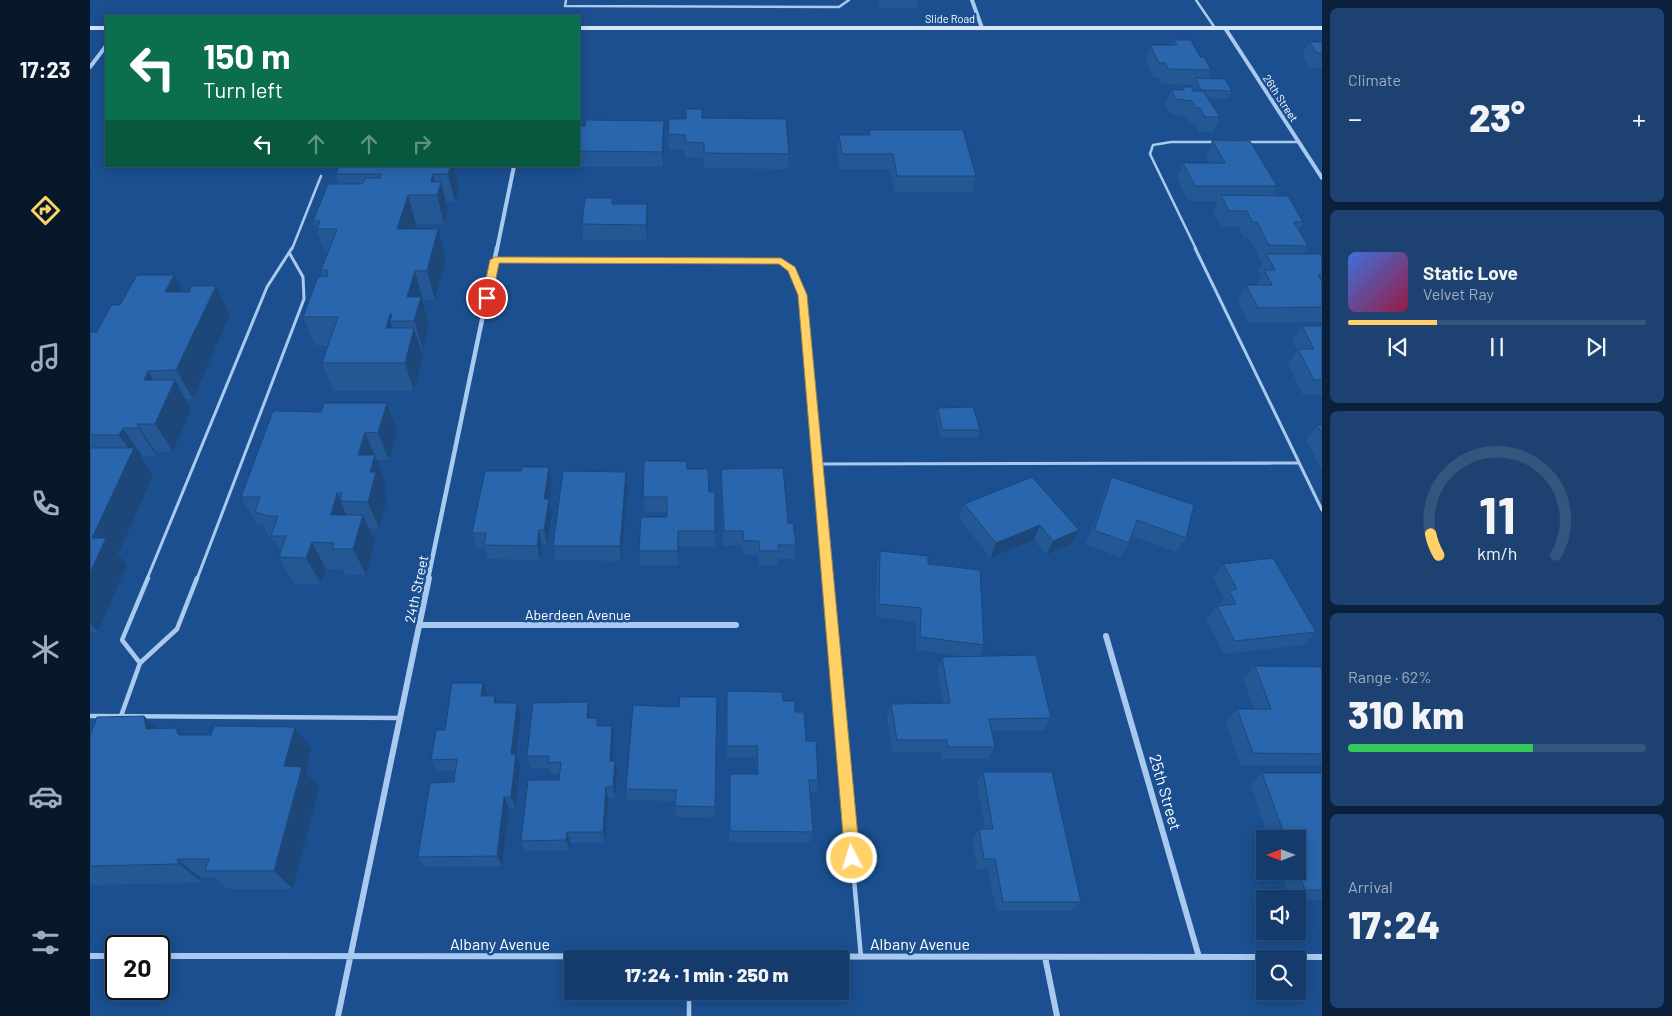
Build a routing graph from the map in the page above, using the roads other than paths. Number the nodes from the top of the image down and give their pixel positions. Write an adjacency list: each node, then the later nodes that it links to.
1 (566, 0): 2 (lane)
2 (849, 0)
3 (972, 0): 8 (street)
4 (1196, 0): 9 (lane)
5 (90, 28): 6 (main road)
6 (105, 28)
7 (580, 28): 8 (main road, Slide Road)
8 (982, 28): 9 (main road, Slide Road)
9 (1215, 28): 10 (main road, Slide Road)
10 (1224, 28): 11 (main road, Slide Road); 16 (street, 26th Street)
11 (1322, 28)
12 (105, 47): 13 (street)
13 (90, 67)
14 (1220, 142): 22 (lane)
15 (1240, 142): 16 (lane)
16 (1299, 142): 19 (street, 26th Street)
17 (514, 167): 21 (street, 24th Street)
18 (321, 176): 20 (lane)
19 (1322, 178)
20 (290, 254): 28 (lane); 28 (lane)
21 (495, 260): 23 (lane); 25 (street, 24th Street)
22 (1299, 463): 23 (lane); 24 (lane)
23 (817, 464): 38 (lane)
24 (1322, 510)
25 (420, 625): 26 (street, Aberdeen Avenue); 31 (street, 24th Street)
26 (736, 625)
27 (1106, 636): 40 (street, 25th Street)
28 (140, 663): 30 (lane)
29 (90, 716): 30 (lane)
30 (121, 716): 31 (lane)
31 (400, 718): 35 (street, 24th Street)
32 (90, 956): 33 (street)
33 (105, 956)
34 (170, 956): 35 (street, Albany Avenue)
35 (350, 956): 36 (street, Albany Avenue); 43 (street, 24th Street)
36 (564, 957)
37 (849, 957): 38 (street, Albany Avenue)
38 (861, 957): 39 (street, Albany Avenue)
39 (1045, 957): 40 (street, Albany Avenue); 45 (street)
40 (1198, 957): 41 (street, Albany Avenue)
41 (1322, 957)
42 (689, 1000): 44 (lane)
43 (338, 1016)
44 (689, 1016)
45 (1057, 1016)

